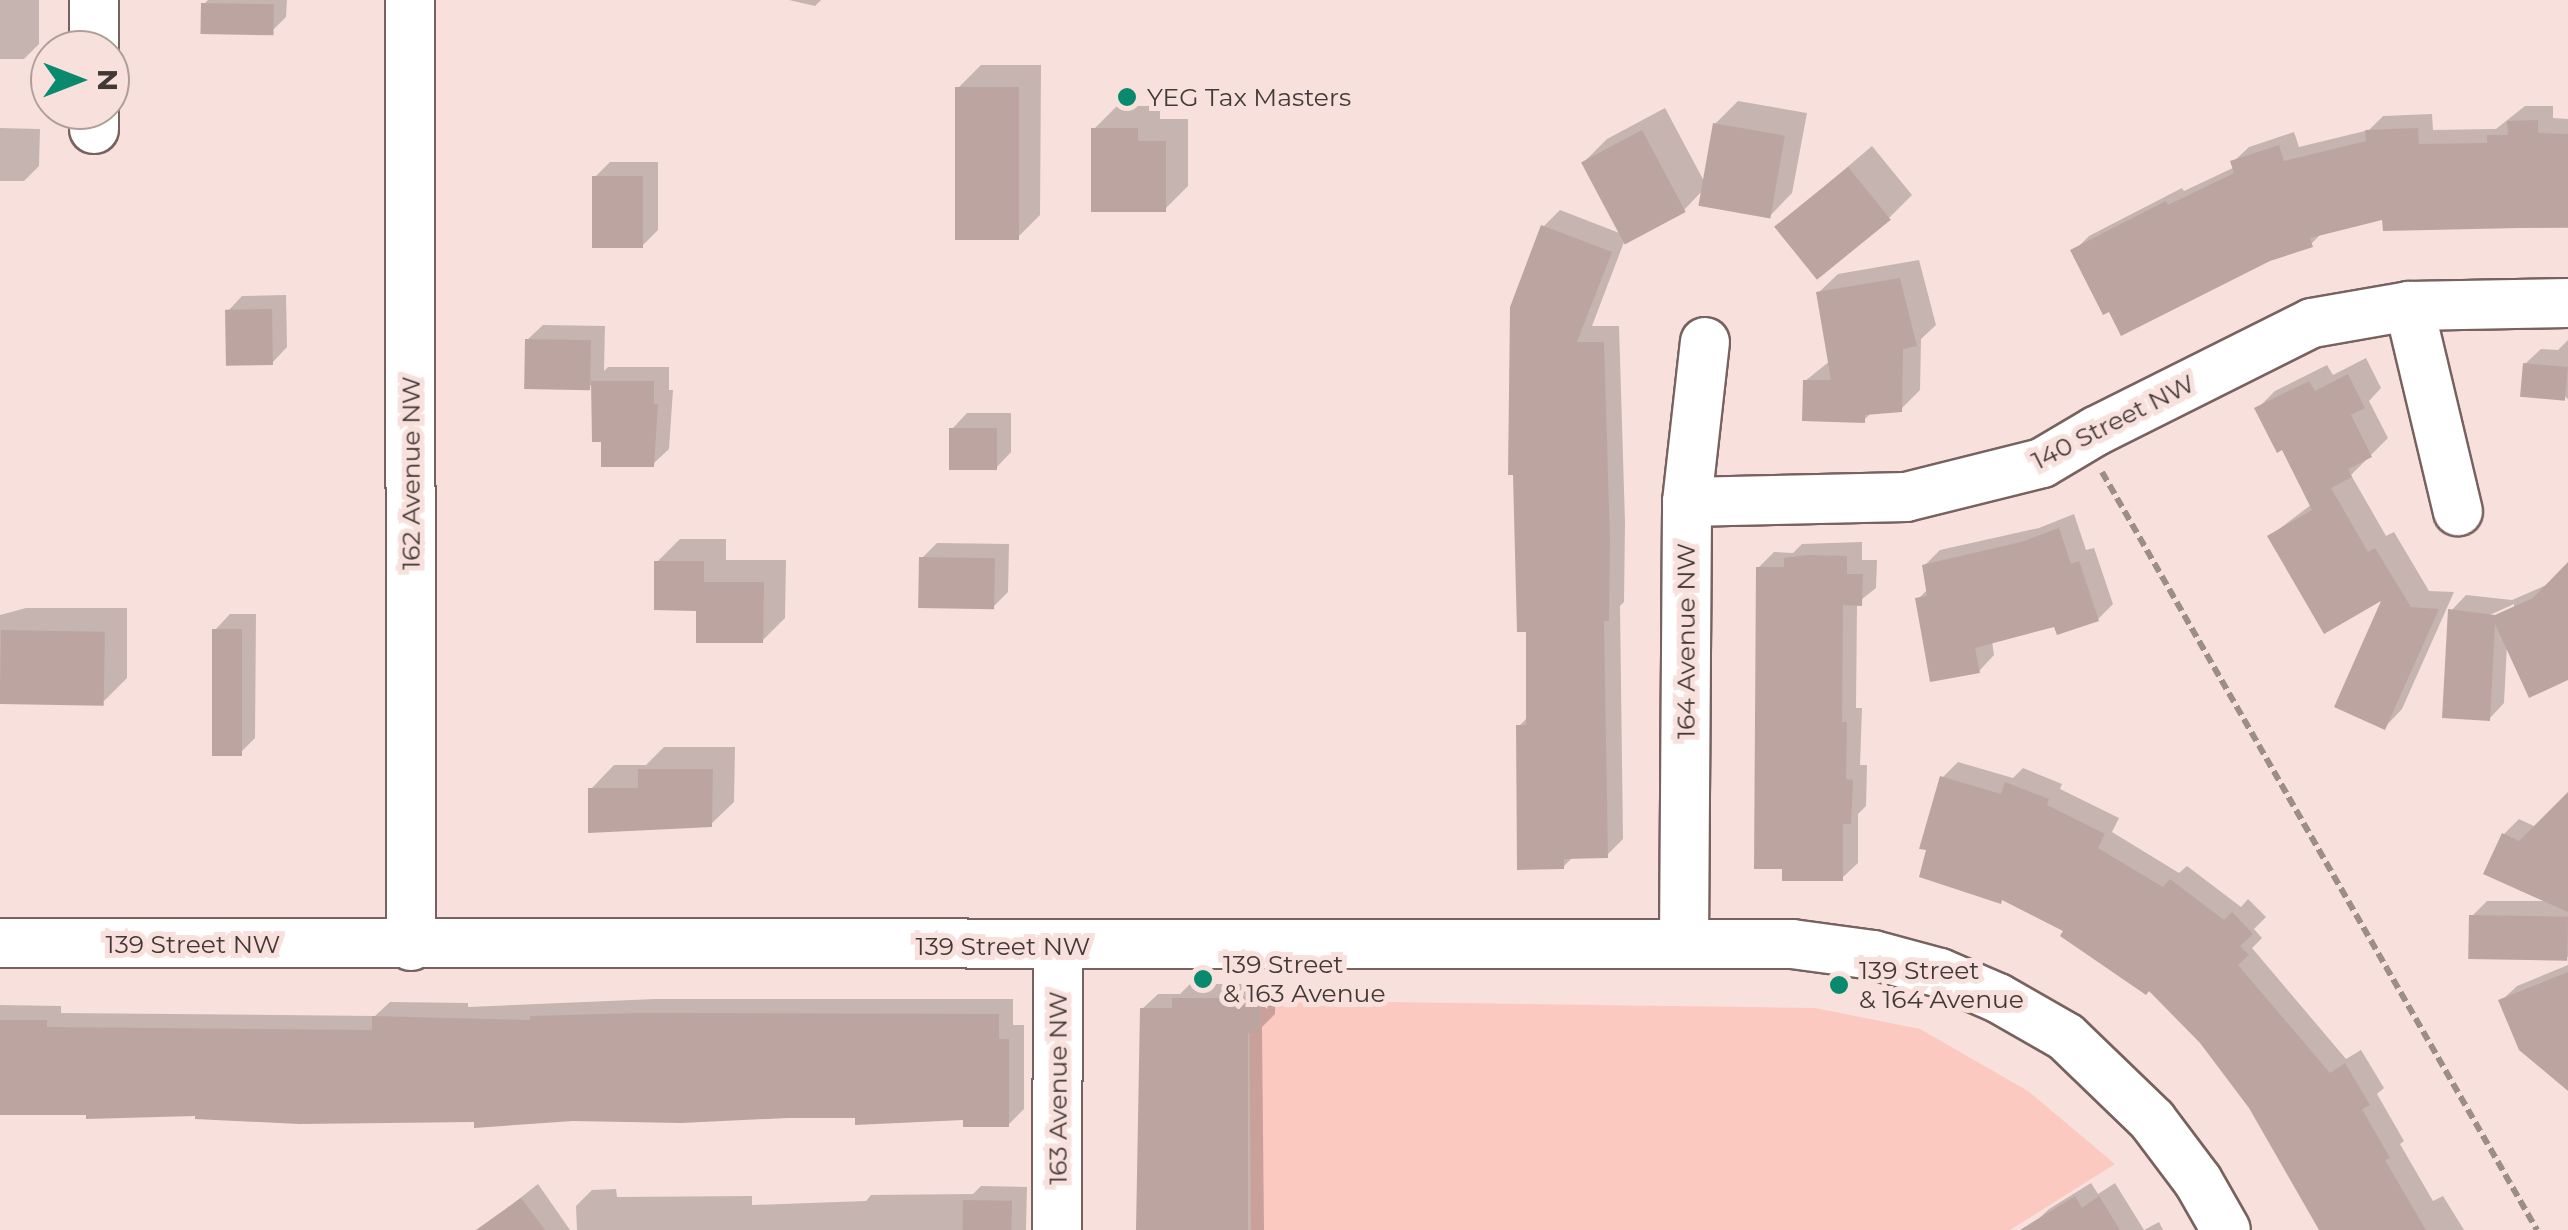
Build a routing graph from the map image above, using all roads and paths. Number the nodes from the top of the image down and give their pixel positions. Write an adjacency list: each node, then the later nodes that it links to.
1 (94, 0): 3 (street)
2 (410, 0): 12 (street, 162 Avenue NW)
3 (94, 30)
4 (2568, 302): 5 (street, 140 Street NW)
5 (2409, 306): 7 (street, 140 Street NW); 9 (street)
6 (1706, 342): 8 (street, 164 Avenue NW)
7 (2083, 438): 8 (street, 140 Street NW); 16 (path)
8 (1687, 502): 10 (street, 164 Avenue NW)
9 (2458, 511)
10 (1684, 940): 13 (street, 139 Street NW); 15 (street, 139 Street NW)
11 (0, 943): 12 (street, 139 Street NW)
12 (412, 946): 13 (street, 139 Street NW)
13 (1058, 947): 14 (street, 163 Avenue NW)
14 (1057, 1230)
15 (2226, 1230)
16 (2536, 1230)

